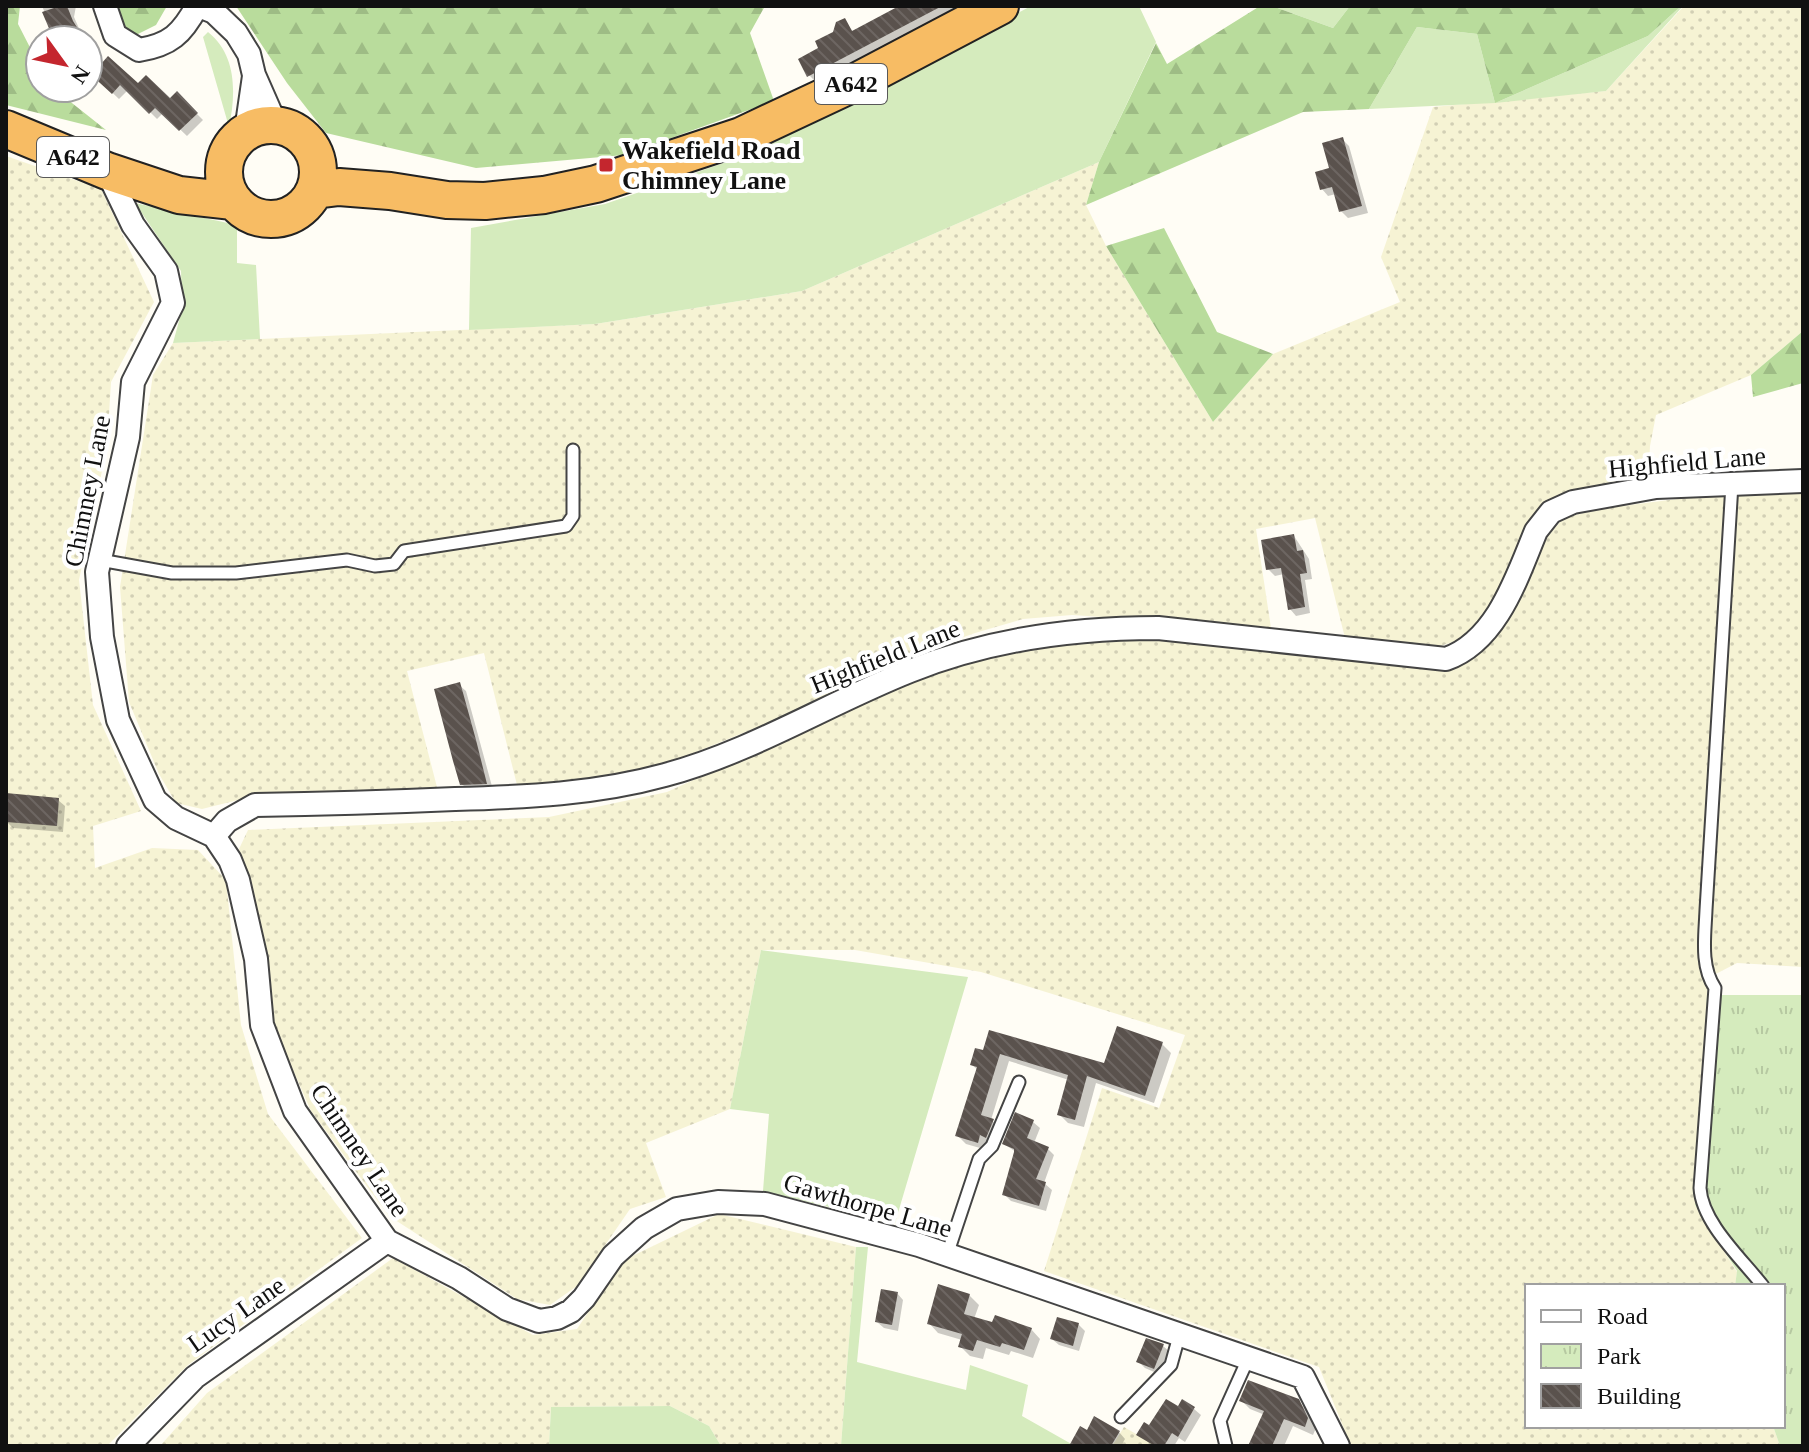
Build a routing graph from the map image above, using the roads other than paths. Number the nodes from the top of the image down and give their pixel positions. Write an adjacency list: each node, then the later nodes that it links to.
1 (105, 6): 2 (street)
2 (198, 6): 4 (street)
3 (1000, 6): 10 (highway, A642)
4 (261, 128): 6 (highway, A642); 8 (highway)
5 (6, 129): 7 (highway, A642)
6 (314, 152): 9 (highway); 10 (highway, A642)
7 (107, 171): 8 (highway, A642); 14 (street, Chimney Lane)
8 (228, 185): 9 (highway, A642)
9 (315, 190): 10 (highway, A642)
10 (390, 191)
11 (573, 450): 14 (lane)
12 (1803, 481): 13 (street, Highfield Lane)
13 (1732, 484): 15 (street, Highfield Lane); 19 (lane)
14 (100, 560): 15 (street, Chimney Lane)
15 (214, 836): 17 (street, Chimney Lane)
16 (1019, 1082): 18 (lane)
17 (387, 1241): 18 (street, Gawthorpe Lane); 23 (street, Lucy Lane)
18 (947, 1255): 20 (street, Gawthorpe Lane)
19 (1761, 1284)
20 (1179, 1336): 21 (street, Gawthorpe Lane); 22 (lane)
21 (1248, 1359): 24 (lane); 25 (street, Gawthorpe Lane)
22 (1121, 1417)
23 (128, 1446)
24 (1226, 1446)
25 (1338, 1446)

